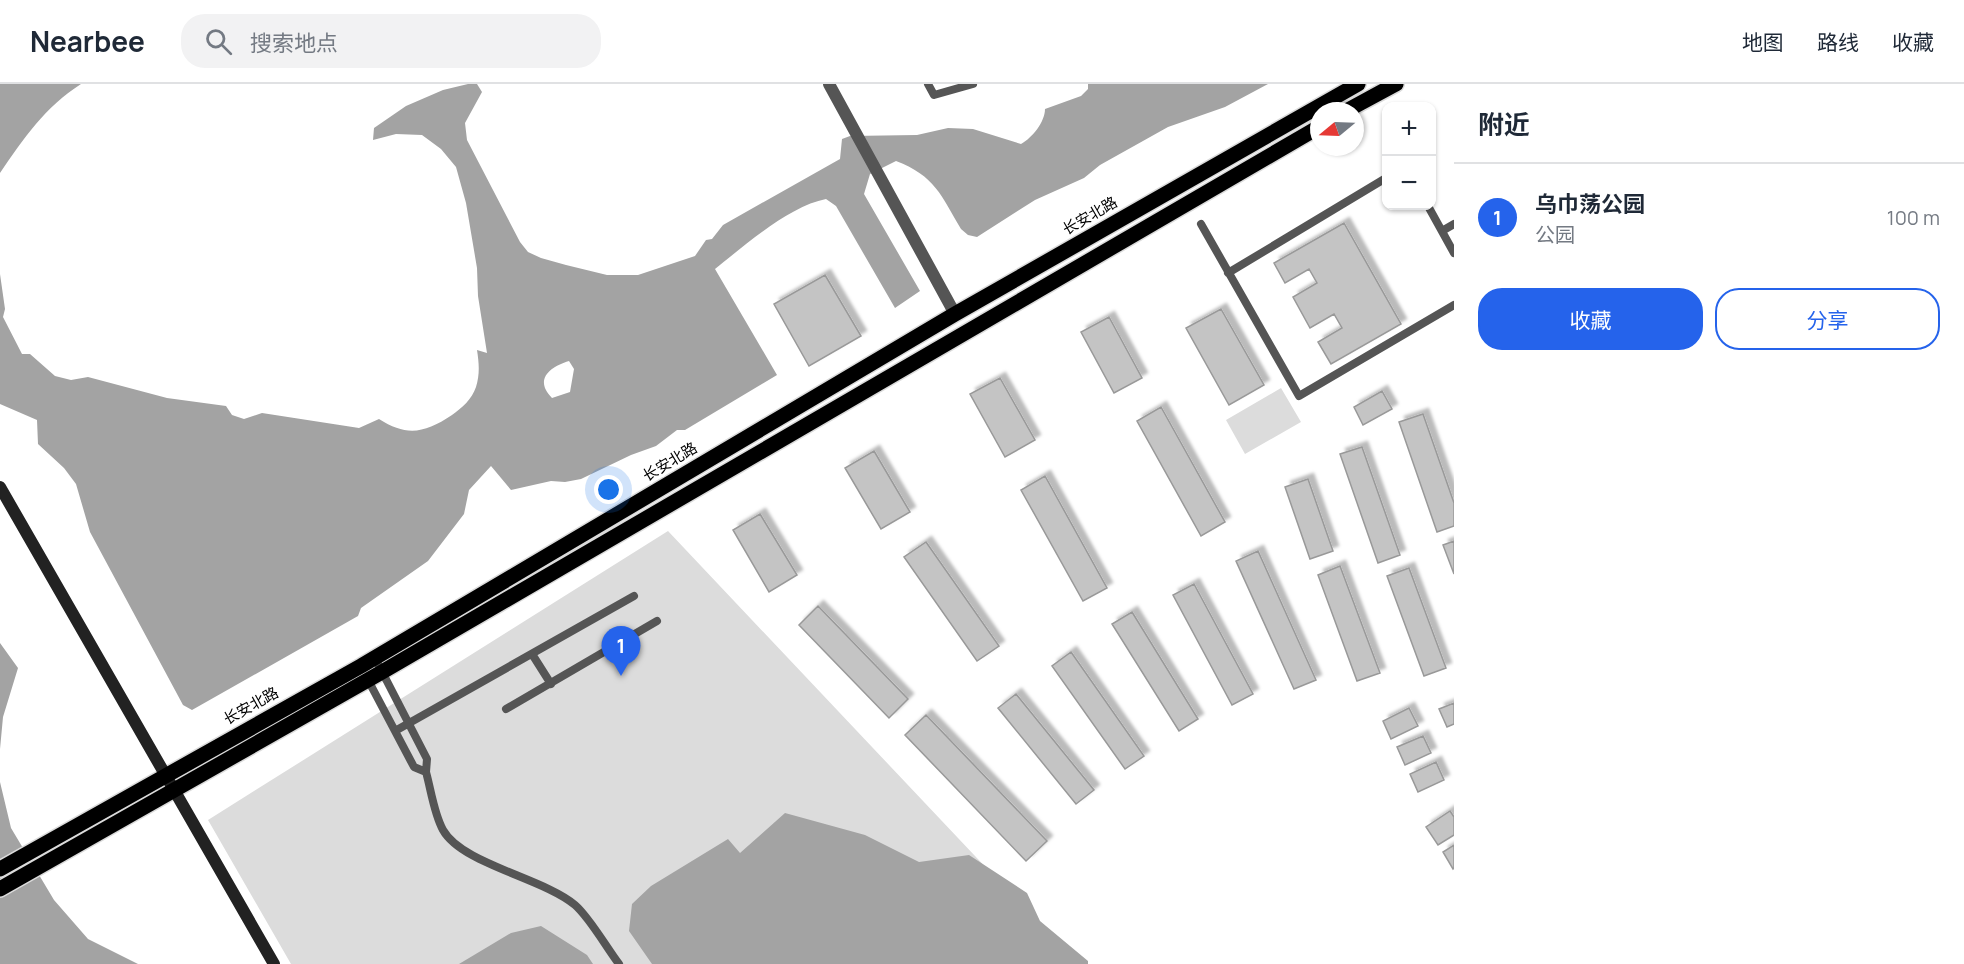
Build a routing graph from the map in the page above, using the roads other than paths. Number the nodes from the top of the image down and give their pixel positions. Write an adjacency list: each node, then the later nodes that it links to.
1 (829, 84): 16 (street)
2 (928, 84): 3 (lane)
3 (973, 84)
4 (1358, 84): 16 (main road, 长安北路)
5 (1396, 84): 6 (main road)
6 (1363, 102)
7 (1310, 132): 21 (main road, 长安北路)
8 (1382, 180): 14 (lane)
9 (1430, 210): 12 (lane)
10 (1201, 224): 14 (lane)
11 (1454, 224): 12 (lane)
12 (1442, 231): 13 (lane)
13 (1454, 253)
14 (1228, 273): 15 (lane)
15 (1454, 305)
16 (955, 314): 21 (main road, 长安北路)
17 (0, 487): 28 (main road)
18 (634, 596): 20 (lane)
19 (657, 621): 23 (lane)
20 (532, 654): 23 (lane); 25 (lane)
21 (379, 665): 22 (main road, 长安北路); 25 (lane)
22 (364, 673): 26 (lane); 28 (main road, 长安北路); 29 (main road, 长安北路)
23 (551, 684): 24 (lane)
24 (506, 709)
25 (409, 724): 26 (lane); 27 (lane)
26 (395, 731): 27 (lane)
27 (426, 772): 33 (lane)
28 (166, 774): 29 (main road); 30 (main road, 长安北路)
29 (176, 790): 31 (main road, 长安北路); 32 (main road)
30 (0, 869)
31 (0, 889)
32 (274, 964)
33 (619, 964)

